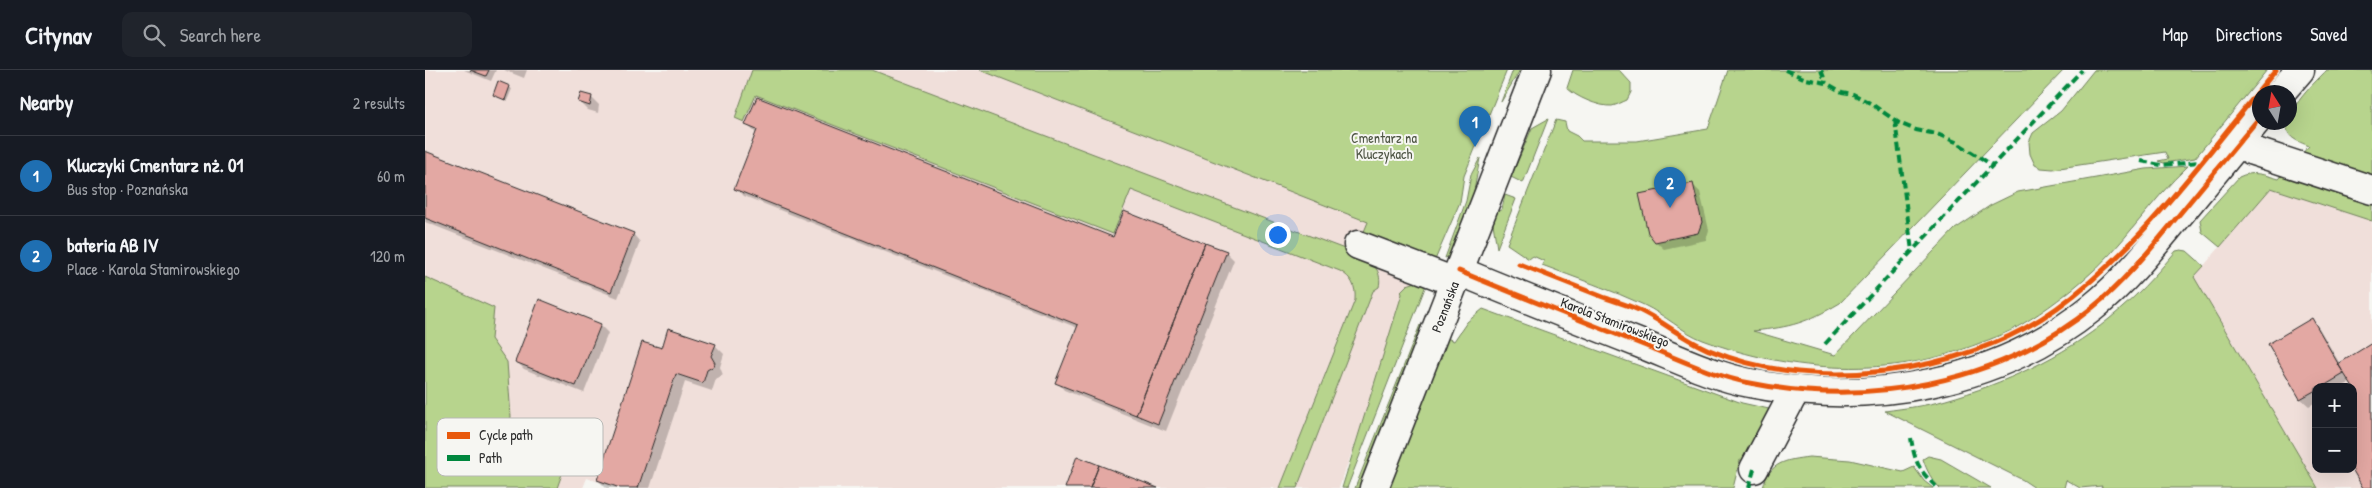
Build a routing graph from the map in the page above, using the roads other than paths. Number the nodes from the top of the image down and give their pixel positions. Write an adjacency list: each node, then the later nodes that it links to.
1 (1537, 70): 8 (street, Poznańska)
2 (2300, 70): 3 (street)
3 (2287, 85)
4 (2252, 127): 5 (street, Karola Stamirowskiego)
5 (2239, 143): 6 (street); 9 (street, Karola Stamirowskiego)
6 (2372, 190)
7 (1358, 245): 8 (street, Karola Stamirowskiego)
8 (1457, 277): 9 (street, Karola Stamirowskiego); 11 (street, Poznańska)
9 (1795, 391): 10 (street)
10 (1754, 469)
11 (1374, 488)

